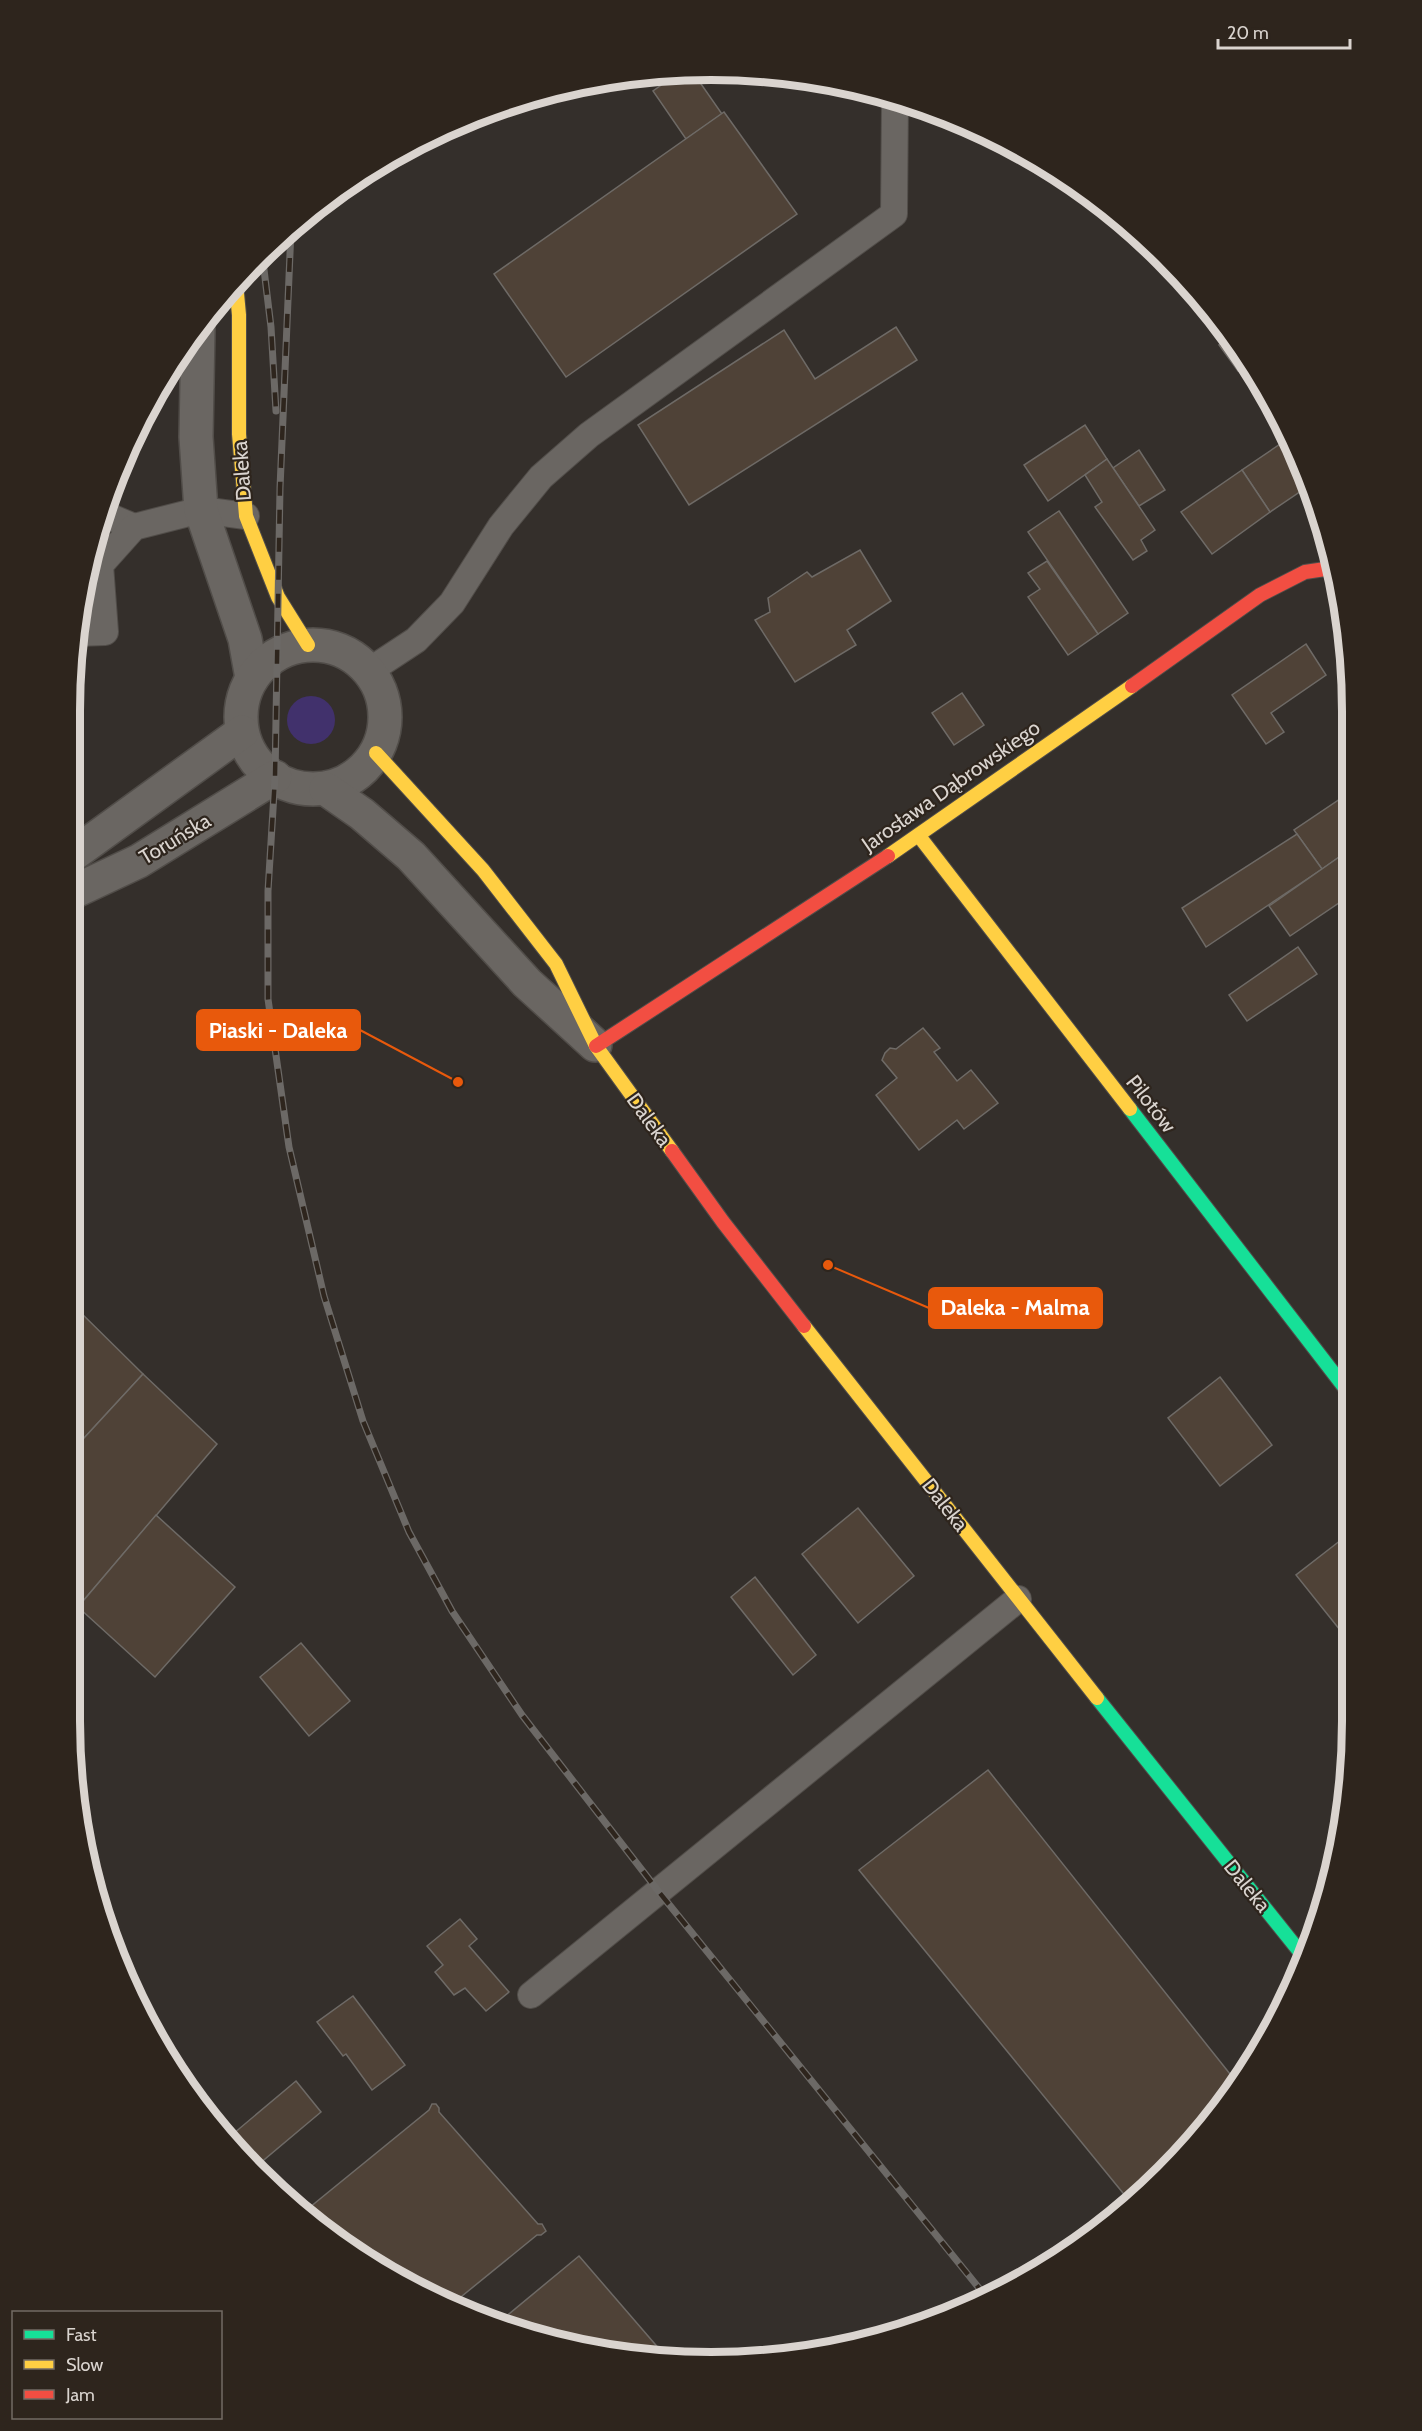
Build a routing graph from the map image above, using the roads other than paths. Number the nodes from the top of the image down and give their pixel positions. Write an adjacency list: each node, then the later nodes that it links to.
1 (896, 108): 13 (lane)
2 (237, 294): 5 (street, Daleka)
3 (198, 344): 4 (street, Daleka)
4 (201, 510): 5 (lane); 7 (lane); 14 (street, Daleka)
5 (246, 516): 12 (street, Daleka)
6 (110, 517): 7 (lane)
7 (134, 527): 8 (lane)
8 (98, 563)
9 (1326, 569): 19 (street, Jarosława Dąbrowskiego)
10 (96, 571): 11 (lane)
11 (85, 633)
12 (308, 645): 13 (street); 14 (street)
13 (369, 671): 16 (street)
14 (252, 678): 15 (street)
15 (242, 732): 17 (street); 20 (street, Toruńska)
16 (376, 753): 18 (street); 22 (street, Daleka)
17 (275, 777): 18 (street); 21 (street, Toruńska)
18 (326, 789): 22 (street, Daleka)
19 (919, 836): 22 (street, Jarosława Dąbrowskiego); 23 (street, Pilotów)
20 (80, 849)
21 (80, 889)
22 (596, 1046): 24 (street, Daleka)
23 (1342, 1384)
24 (1018, 1599): 25 (street, Daleka); 26 (lane)
25 (1299, 1950)
26 (531, 1995)

